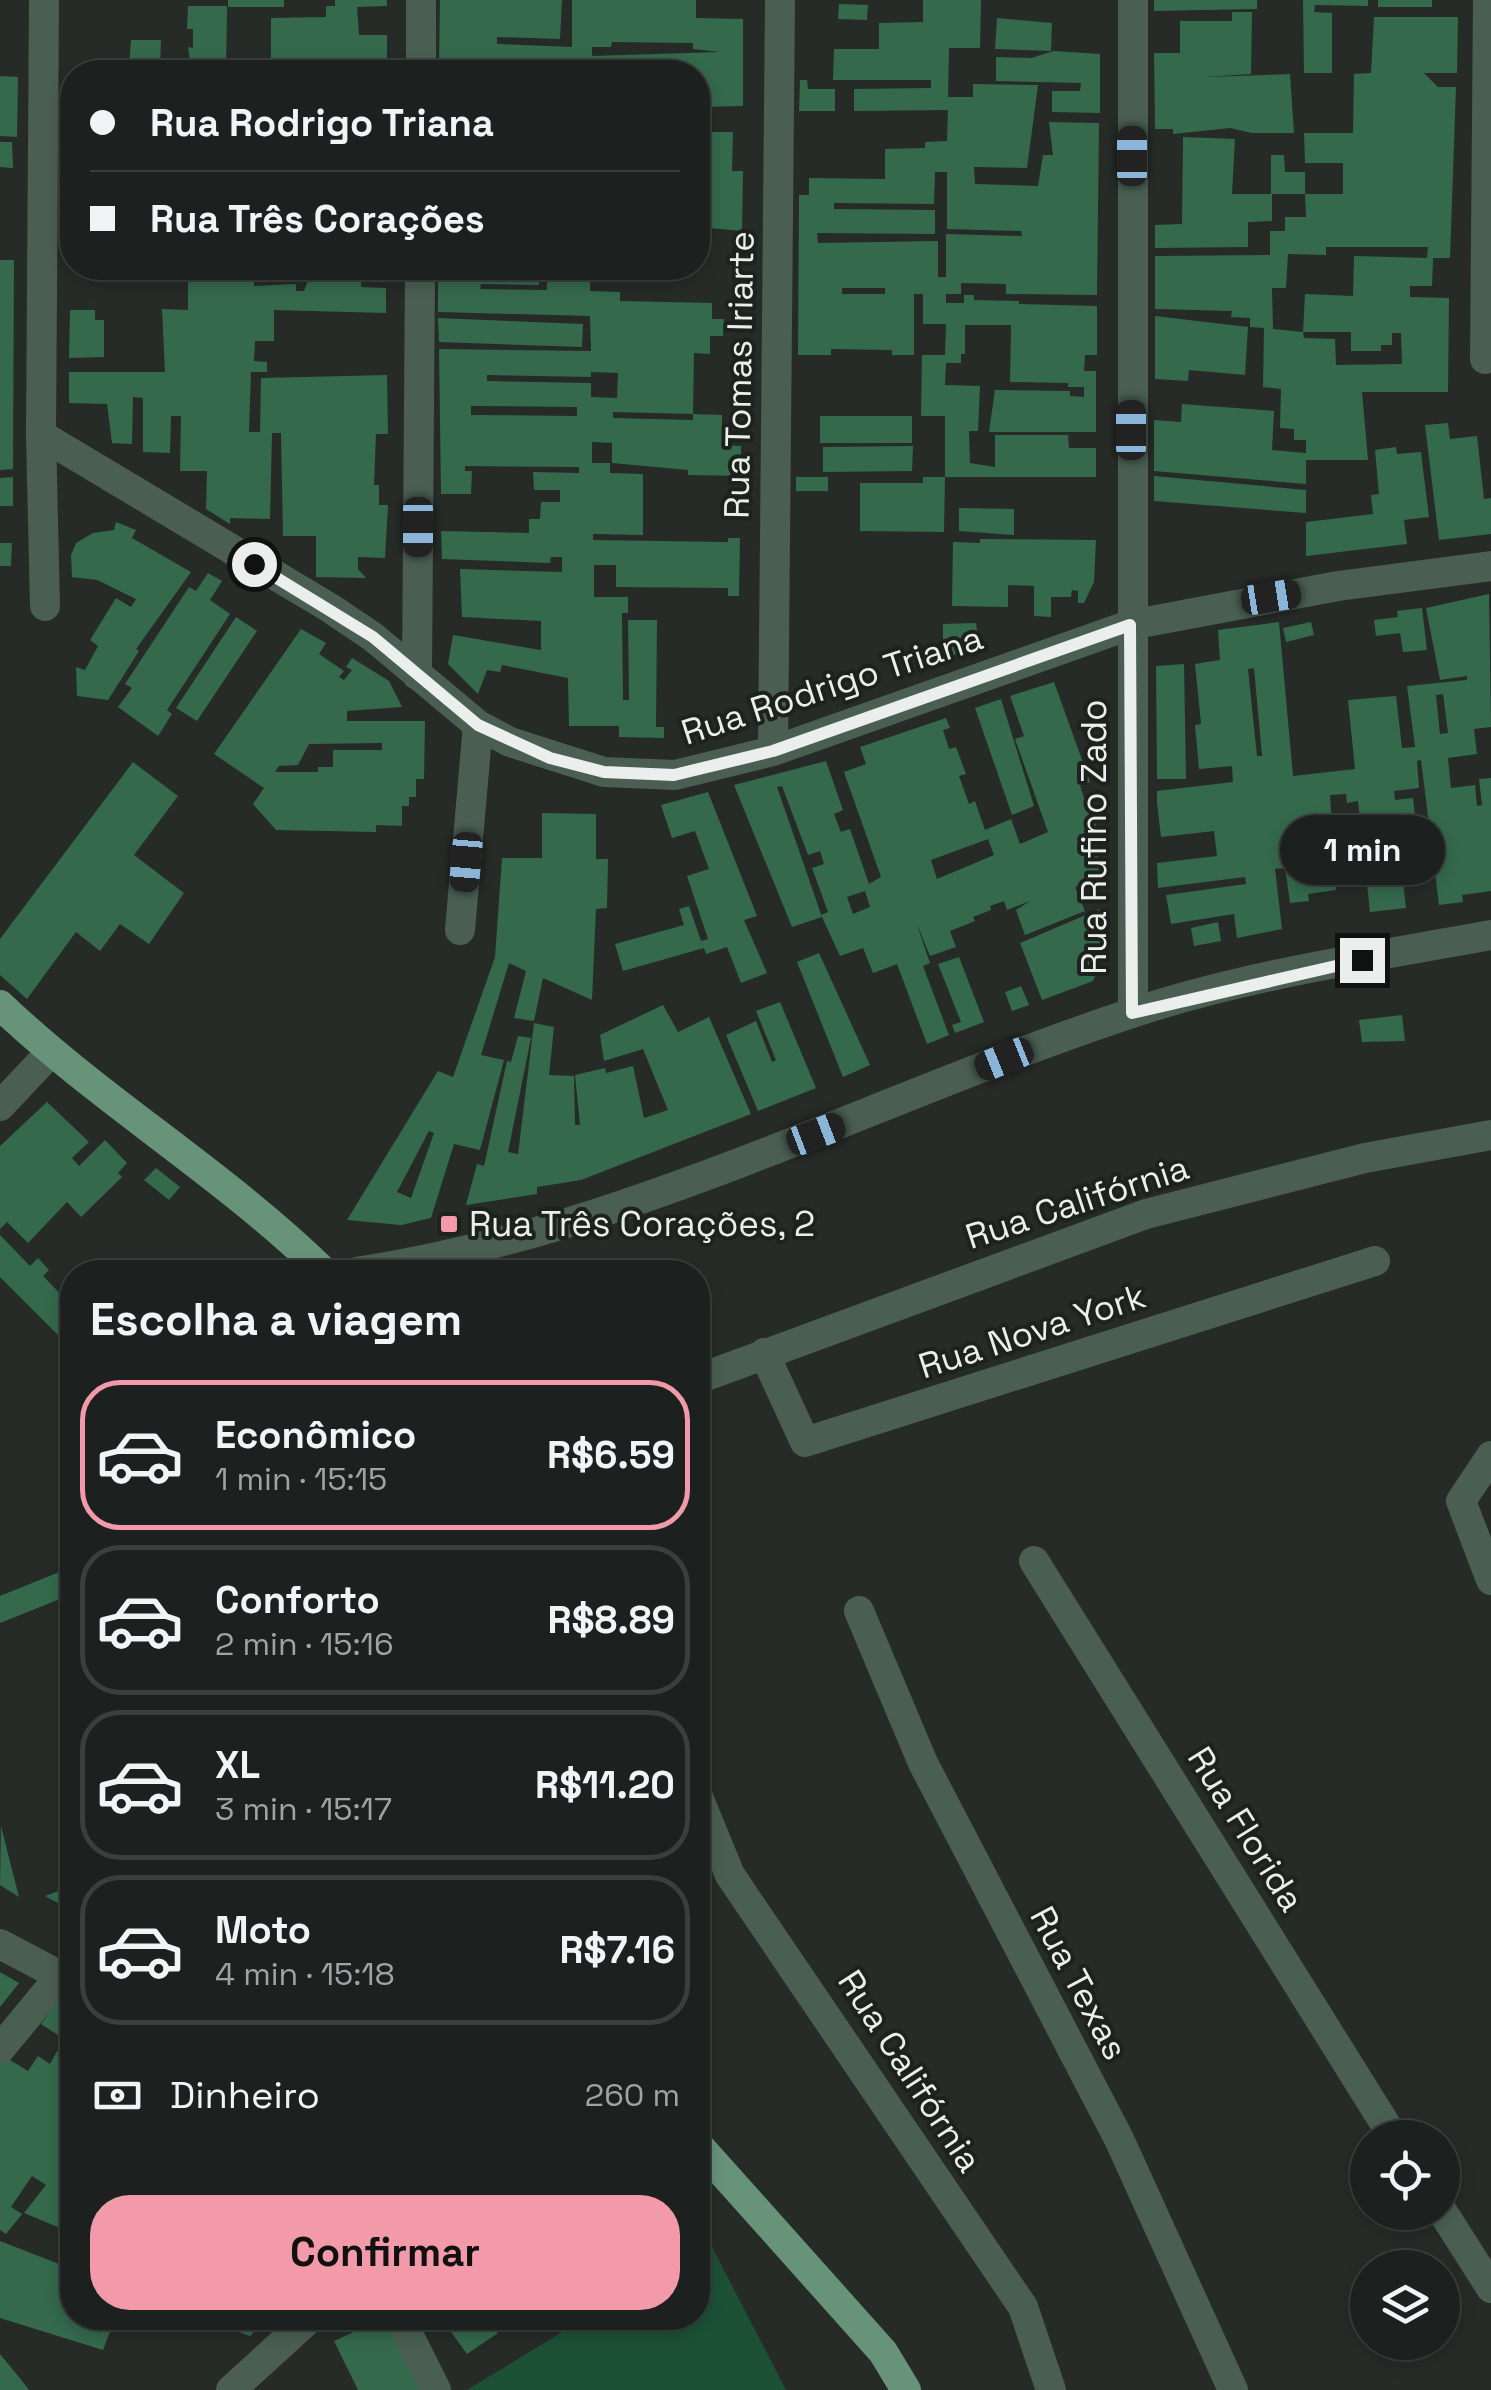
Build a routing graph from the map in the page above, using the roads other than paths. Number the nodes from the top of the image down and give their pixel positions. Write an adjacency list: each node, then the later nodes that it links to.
1 (44, 0): 9 (street)
2 (421, 0): 6 (street)
3 (780, 0): 15 (street, Rua Tomas Iriarte)
4 (1133, 0): 12 (street, Rua Rufino Zado)
5 (1488, 0): 8 (street)
6 (421, 60)
7 (420, 280): 13 (street)
8 (1485, 359)
9 (41, 434): 11 (street); 13 (street, Rua Rodrigo Triana)
10 (1491, 566): 12 (street, Rua Rodrigo Triana)
11 (45, 606)
12 (1130, 625): 15 (street, Rua Rodrigo Triana); 19 (street, Rua Rufino Zado)
13 (417, 675): 14 (street, Rua Rodrigo Triana)
14 (478, 725): 15 (street, Rua Rodrigo Triana); 16 (street)
15 (773, 751)
16 (460, 930)
17 (1491, 935): 19 (street)
18 (0, 1005): 20 (main road)
19 (1132, 1013): 24 (street)
20 (50, 1053): 21 (street); 23 (main road)
21 (0, 1106)
22 (1491, 1135): 26 (street, Rua Califórnia)
23 (312, 1260)
24 (418, 1260)
25 (1376, 1261): 26 (street, Rua Nova York)
26 (764, 1353): 27 (street, Rua Califórnia)
27 (710, 1374)
28 (1491, 1456): 30 (street)
29 (1034, 1561): 37 (street, Rua Florida)
30 (1491, 1580)
31 (859, 1610): 47 (street, Rua Texas)
32 (710, 1826): 46 (street, Rua Califórnia)
33 (0, 1944): 34 (street)
34 (60, 1976)
35 (60, 1985): 36 (street)
36 (0, 2049)
37 (1383, 2120)
38 (710, 2158): 45 (main road)
39 (1454, 2230): 40 (street)
40 (1491, 2288)
41 (297, 2330): 43 (street)
42 (406, 2330): 44 (street)
43 (238, 2387)
44 (436, 2390)
45 (906, 2390)
46 (1051, 2390)
47 (1233, 2390)

